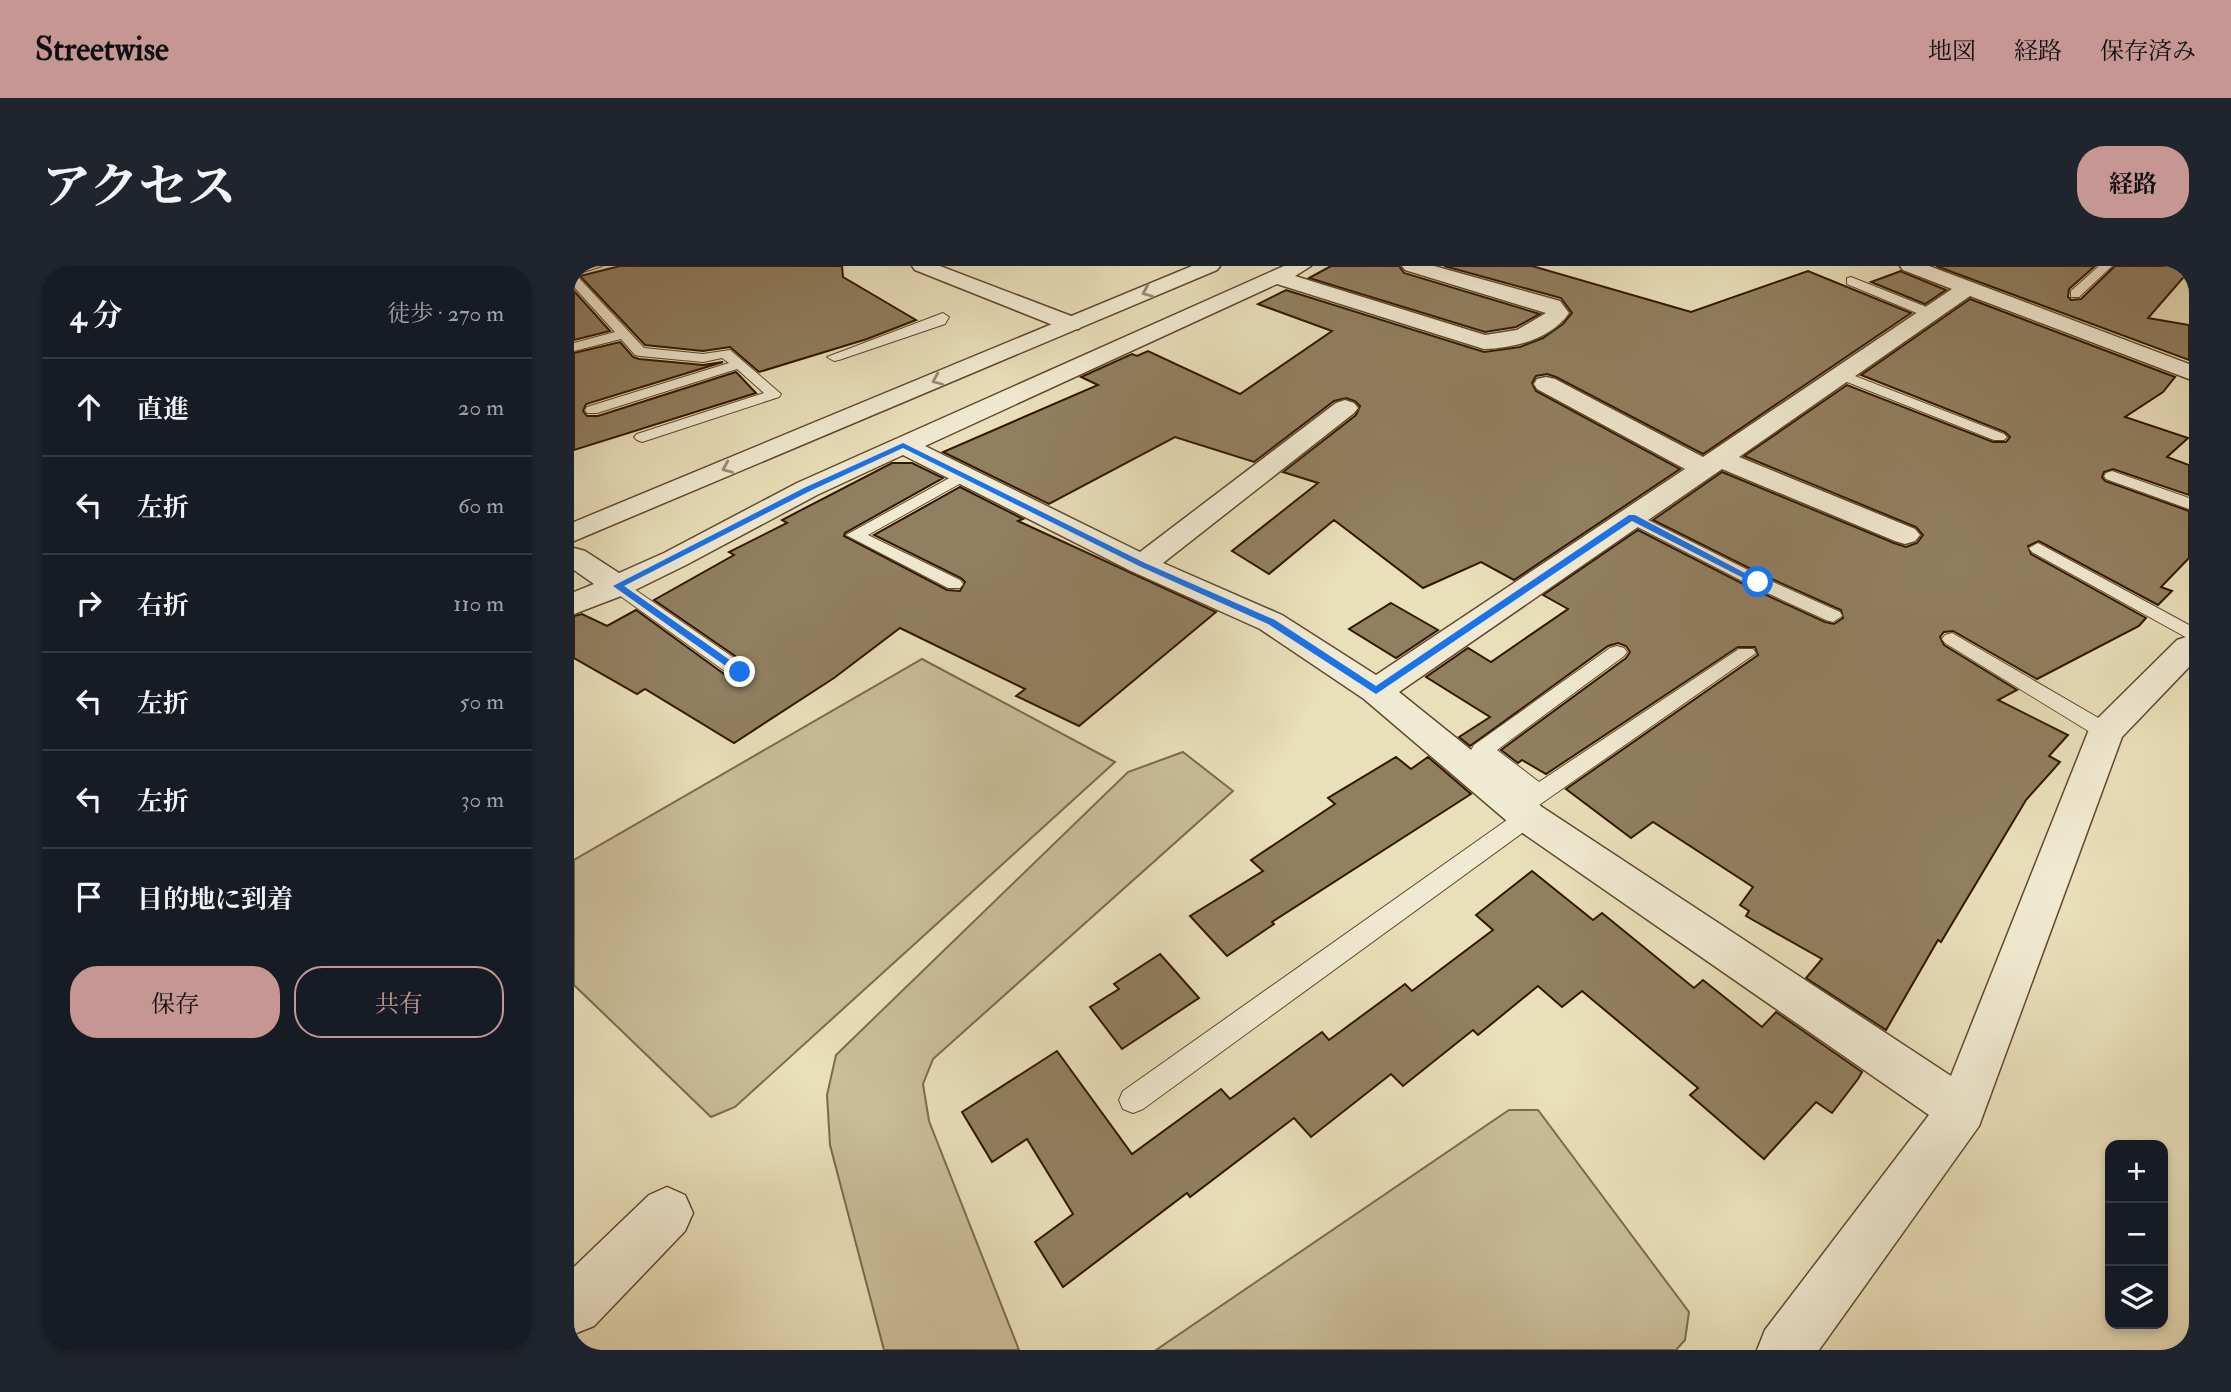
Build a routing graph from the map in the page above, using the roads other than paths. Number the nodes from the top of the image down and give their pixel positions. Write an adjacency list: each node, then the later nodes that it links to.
1 (596, 266): 8 (lane)
2 (922, 266): 12 (street)
3 (1210, 266): 17 (street, one-way to 17)
4 (1301, 266): 10 (street)
5 (1412, 266): 10 (street)
6 (1910, 266): 14 (street)
7 (2106, 266): 15 (lane)
8 (574, 271)
9 (985, 271): 12 (street)
10 (1275, 277): 31 (street)
11 (574, 280): 20 (lane)
12 (959, 280): 16 (street)
13 (1851, 281): 18 (lane)
14 (1967, 289): 18 (street); 24 (street)
15 (2075, 294)
16 (1043, 313): 17 (street); 36 (street)
17 (1070, 313): 38 (street, one-way to 38)
18 (1928, 313): 25 (street)
19 (943, 317): 22 (lane)
20 (623, 334): 21 (lane); 23 (lane)
21 (574, 346)
22 (834, 357)
23 (739, 365): 28 (lane); 29 (lane)
24 (2189, 372)
25 (1842, 375): 30 (lane); 32 (street)
26 (1546, 384): 32 (street)
27 (1345, 408): 42 (street)
28 (592, 410)
29 (642, 437)
30 (1999, 437)
31 (903, 445): 33 (street); 44 (street)
32 (1712, 463): 37 (street); 39 (street)
33 (964, 475): 42 (street); 43 (lane)
34 (2112, 476): 35 (lane)
35 (2189, 504)
36 (574, 506)
37 (1632, 517): 46 (lane); 53 (street)
38 (574, 532)
39 (1905, 535)
40 (2038, 548): 47 (lane)
41 (574, 557): 44 (street)
42 (1142, 565): 53 (street)
43 (954, 584)
44 (618, 586): 45 (street); 52 (lane)
45 (574, 604)
46 (1833, 616)
47 (2189, 633)
48 (1952, 639): 54 (lane)
49 (2189, 647): 54 (street)
50 (1617, 652): 55 (lane)
51 (1746, 653): 55 (lane)
52 (740, 672)
53 (1376, 691): 55 (street)
54 (2106, 733): 57 (street)
55 (1528, 806): 56 (lane); 57 (street)
56 (1133, 1100)
57 (1962, 1110): 60 (street)
58 (667, 1213): 59 (street)
59 (574, 1306)
60 (1785, 1350)

